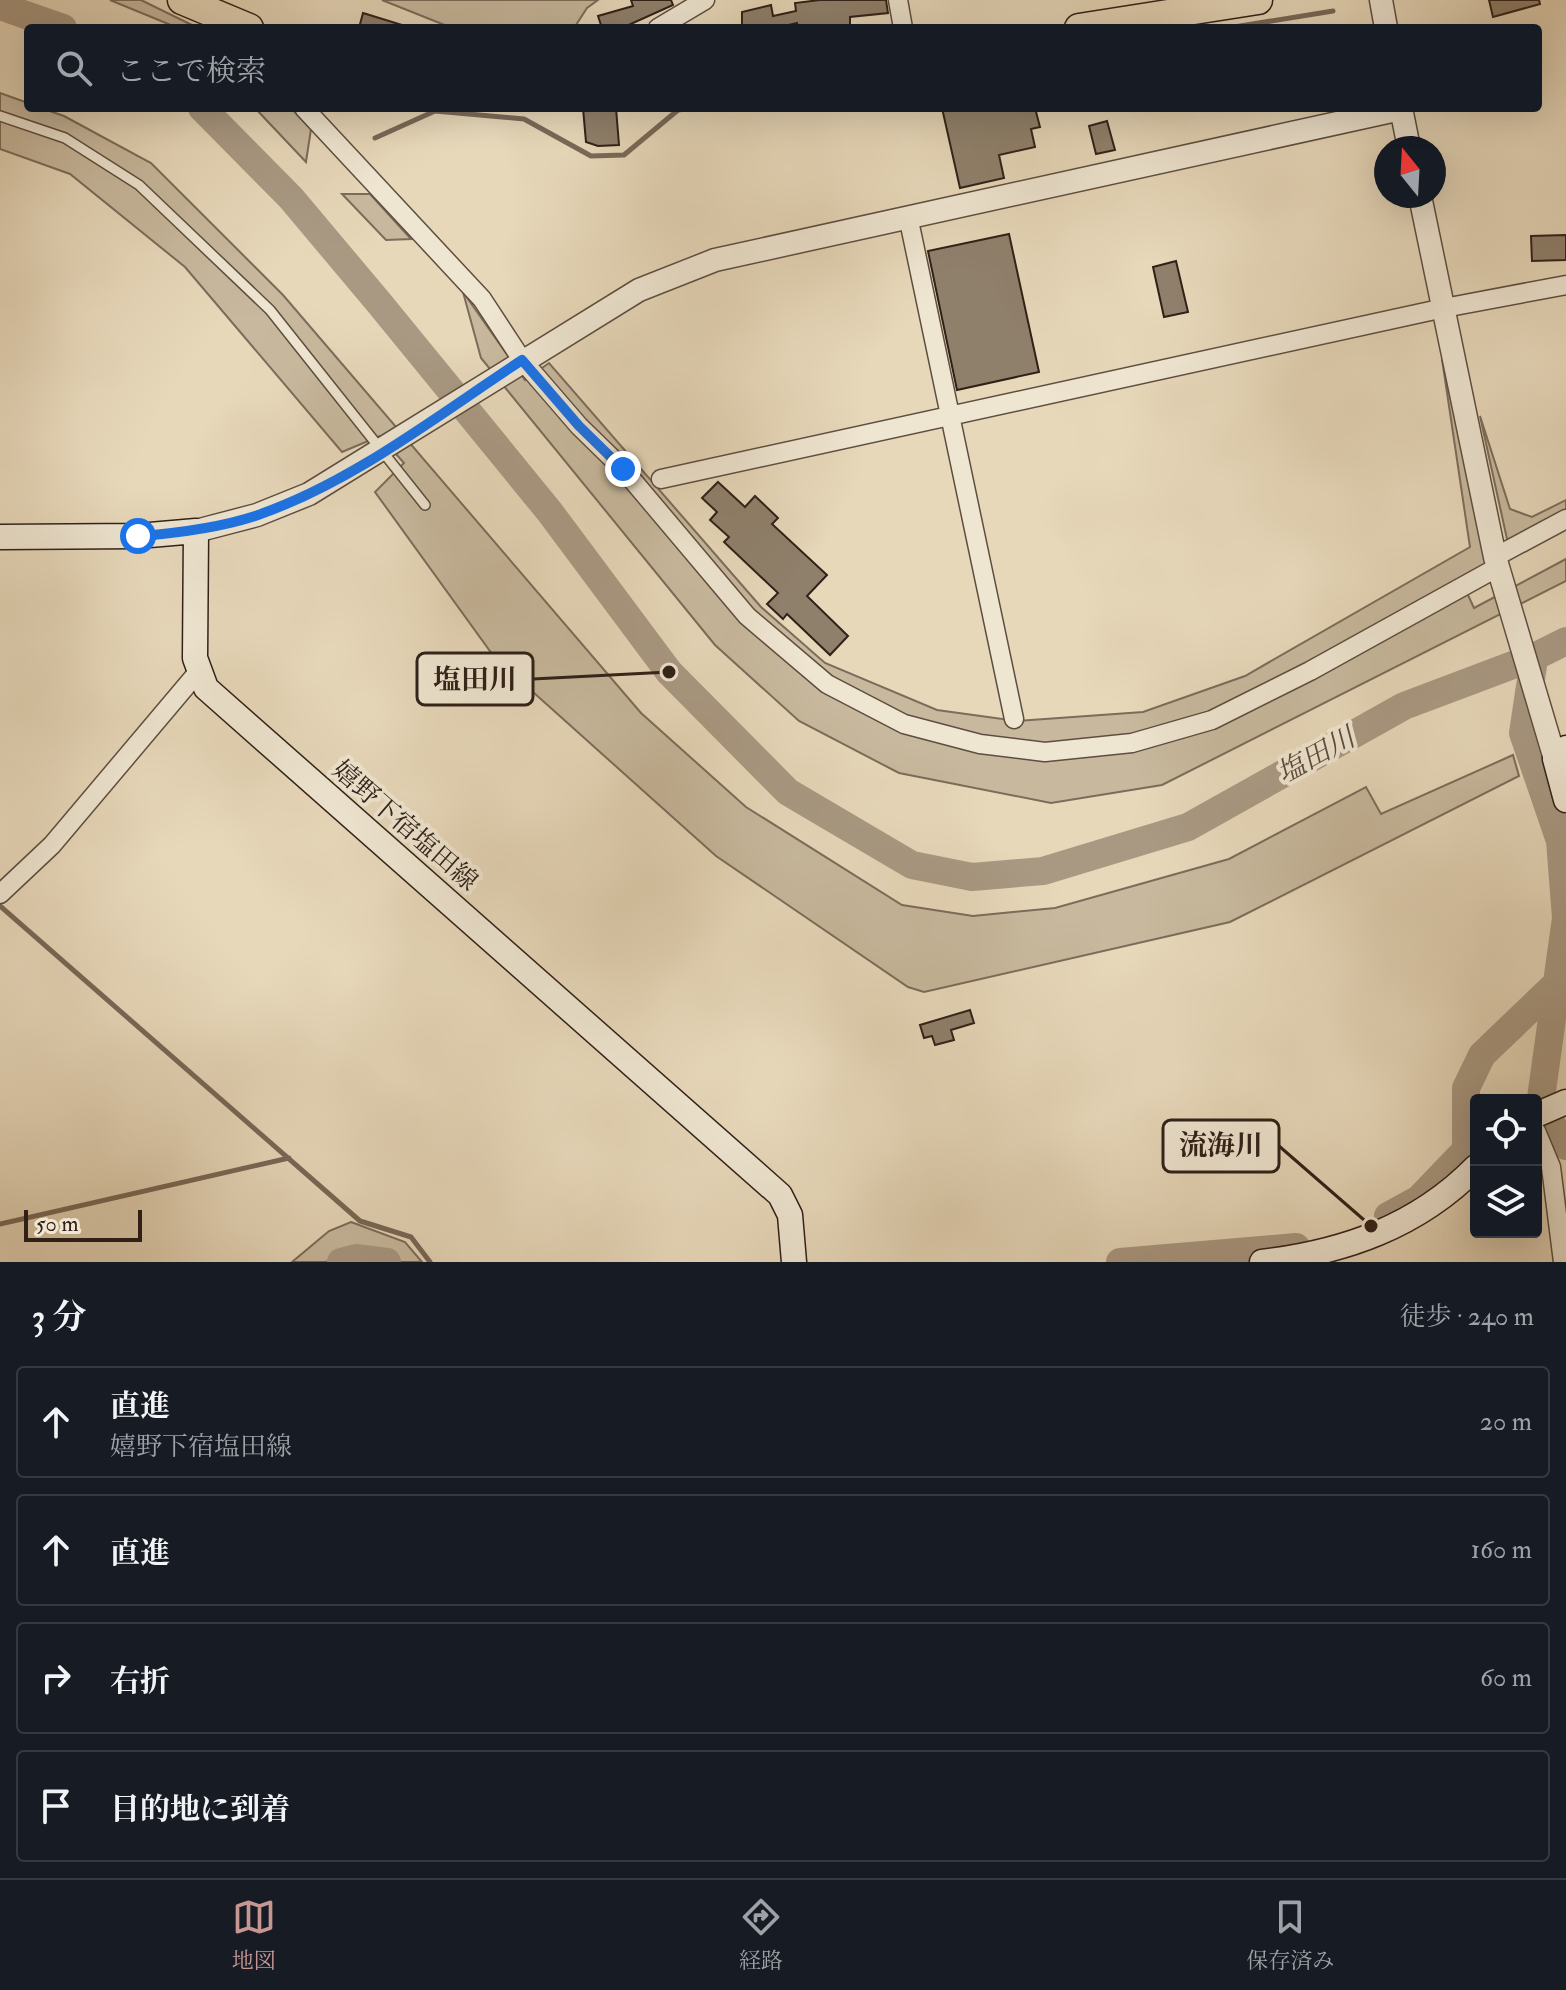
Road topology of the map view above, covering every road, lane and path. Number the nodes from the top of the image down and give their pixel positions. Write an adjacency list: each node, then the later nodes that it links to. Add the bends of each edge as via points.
1 (182, 0): 7 (main road)
2 (705, 0): 8 (street)
3 (898, 0): 9 (street)
4 (1258, 0): 6 (main road)
5 (1381, 0): 11 (street)
6 (1138, 10): 10 (main road)
7 (216, 20)
8 (665, 24)
9 (902, 24)
10 (1092, 24)
11 (1385, 24)
12 (308, 112): 21 (street, via 482,299)
13 (1383, 112): 18 (street)
14 (1402, 112): 16 (street)
15 (0, 116): 23 (lane, via 65,138 139,185 270,310)
16 (1407, 136)
17 (1423, 208): 20 (street)
18 (908, 216): 21 (street, via 715,260 639,290); 22 (street)
19 (1566, 285): 20 (street)
20 (1444, 308): 22 (street); 29 (street)
21 (522, 360): 23 (street); 29 (street, via 747,616 827,684 904,724 980,744 1045,752 1132,743 1212,720)
22 (950, 416): 24 (street); 31 (street)
23 (383, 451): 25 (lane); 27 (street, via 309,494)
24 (661, 479)
25 (425, 505)
26 (1566, 519): 29 (street)
27 (196, 531): 28 (main road); 30 (main road)
28 (0, 537)
29 (1498, 567): 32 (street)
30 (198, 672): 34 (street, via 52,845); 39 (main road, 嬉野下宿塩田線, via 206,688 780,1195 790,1215)
31 (1014, 719)
32 (1556, 748): 33 (main road)
33 (1566, 800)
34 (0, 894)
35 (1566, 1102): 36 (main road)
36 (1542, 1112)
37 (1542, 1145): 41 (street, via 1551,1167)
38 (1470, 1172): 40 (main road, via 1410,1220 1368,1239 1337,1250)
39 (794, 1262)
40 (1262, 1262)
41 (1563, 1262)

